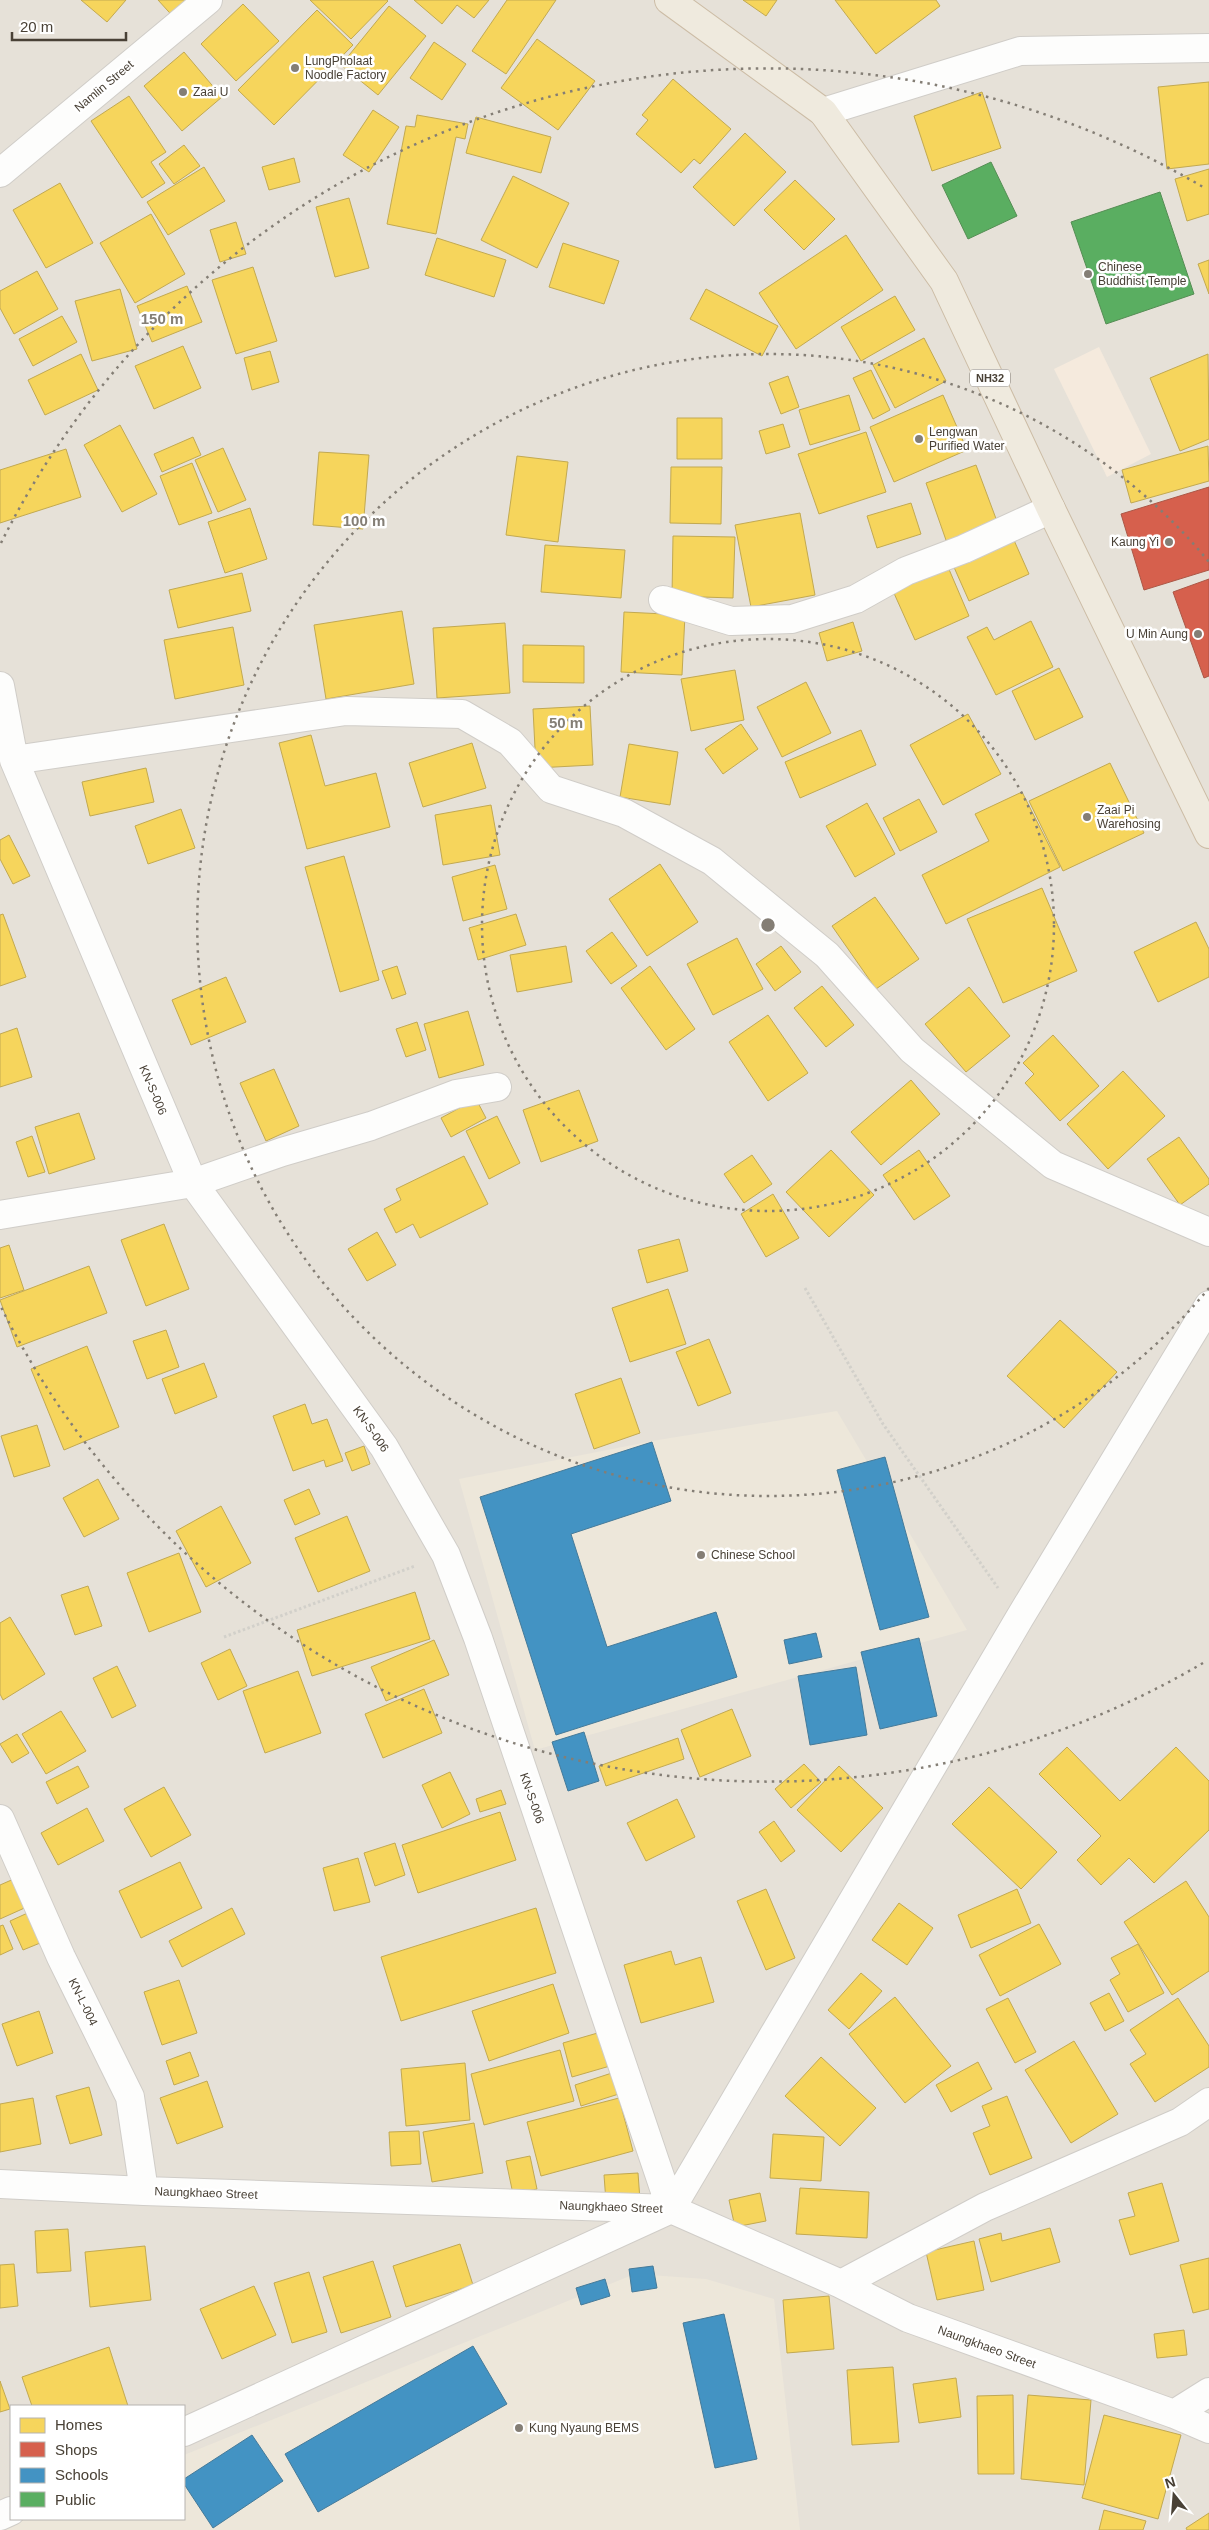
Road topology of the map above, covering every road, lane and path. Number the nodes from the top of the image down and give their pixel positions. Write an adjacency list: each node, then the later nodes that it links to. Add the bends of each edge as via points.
1 (208, 0): 5 (street, Namlin Street)
2 (682, 4): 4 (highway, NH32)
3 (1209, 48): 4 (street, via 1020,51)
4 (823, 112): 6 (highway, NH32, via 944,281)
5 (0, 173)
6 (1051, 509): 7 (street, via 964,549 906,571 856,599 792,619 731,621); 10 (highway, NH32)
7 (663, 600)
8 (0, 686): 9 (street, KN-S-006)
9 (14, 760): 12 (street, KN-S-006); 14 (street, via 346,711 462,714 510,742 551,789 624,813 712,861 827,954 912,1050 1053,1164)
10 (1209, 834)
11 (497, 1087): 12 (street, via 456,1094 371,1126)
12 (192, 1183): 13 (street); 17 (street, KN-S-006, via 384,1447)
13 (0, 1215)
14 (1209, 1232)
15 (805, 1288): 18 (path, via 883,1424)
16 (1209, 1305): 18 (street)
17 (446, 1555): 19 (path); 24 (street, KN-S-006, via 478,1638)
18 (1019, 1619): 24 (street)
19 (224, 1637)
20 (0, 1819): 23 (street, KN-L-004, via 61,1957 130,2097)
21 (1209, 2102): 25 (street, via 1180,2122 985,2207)
22 (0, 2184): 23 (street, Naungkhaeo Street)
23 (144, 2191): 24 (street, Naungkhaeo Street)
24 (671, 2209): 25 (street, Naungkhaeo Street); 29 (street)
25 (841, 2284): 27 (street, Naungkhaeo Street, via 908,2318)
26 (1209, 2392): 27 (street)
27 (1174, 2414): 28 (street, Naungkhaeo Street)
28 (1209, 2429)
29 (185, 2432)

